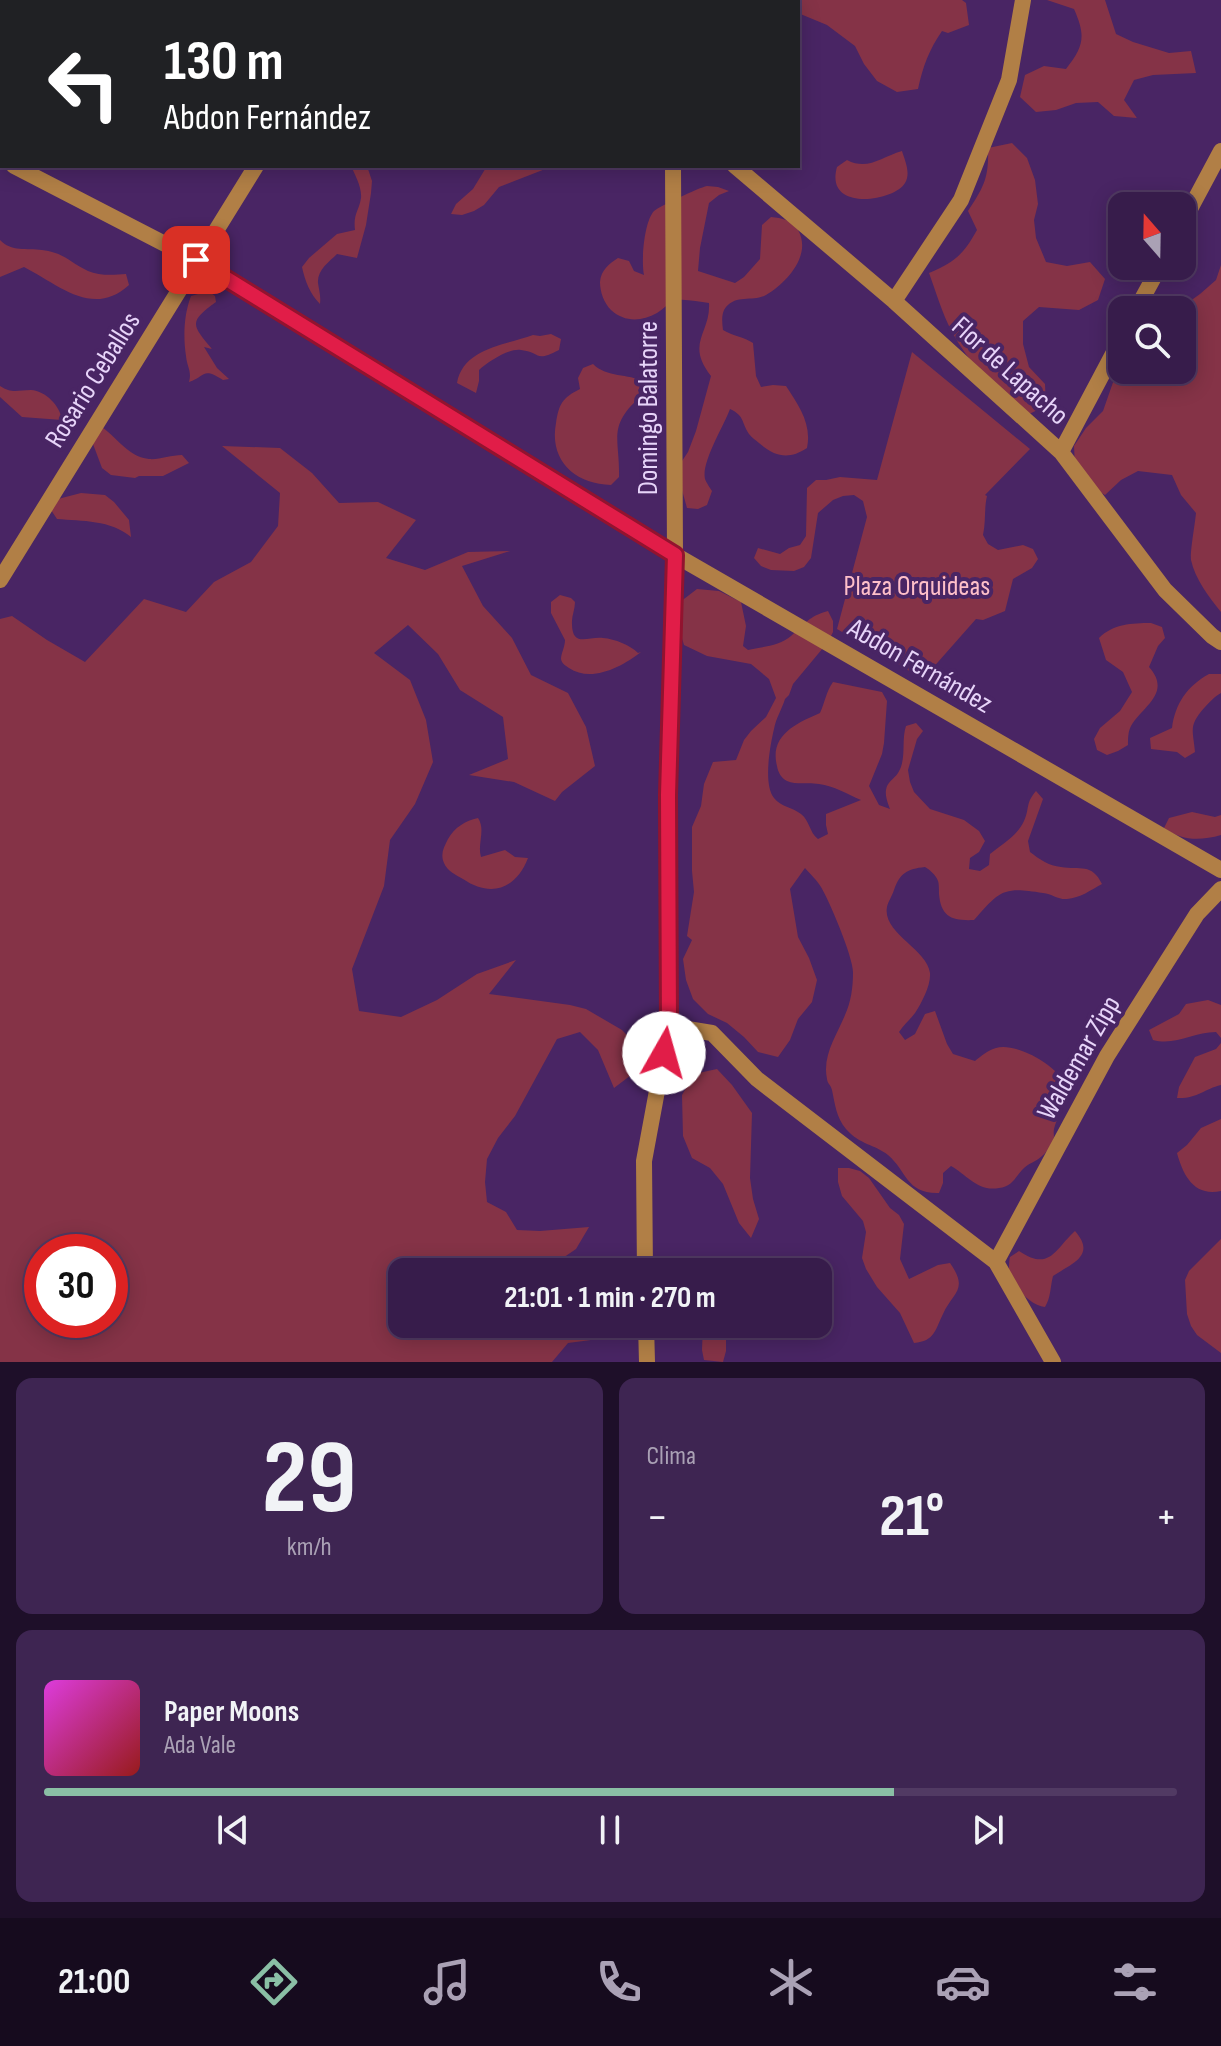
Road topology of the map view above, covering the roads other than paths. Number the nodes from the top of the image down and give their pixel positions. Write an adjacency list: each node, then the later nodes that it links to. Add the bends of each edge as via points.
1 (1023, 0): 9 (street, via 1009,80 961,200)
2 (1221, 151): 7 (street)
3 (18, 168): 8 (street, Abdon Fernández)
4 (255, 168): 8 (street, Rosario Ceballos)
5 (673, 168): 12 (street, Domingo Balatorre)
6 (737, 168): 9 (street, Flor de Lapacho)
7 (1196, 198)
8 (196, 260): 12 (street, Abdon Fernández); 13 (street, Rosario Ceballos)
9 (894, 301): 11 (street, Flor de Lapacho)
10 (1108, 363): 11 (street)
11 (1061, 452): 14 (street, Flor de Lapacho, via 1165,590)
12 (675, 555): 15 (street, Abdon Fernández); 17 (street, Domingo Balatorre)
13 (0, 580)
14 (1221, 642)
15 (1221, 870)
16 (1221, 889): 19 (street, Waldemar Zipp, via 1197,914 1107,1056)
17 (669, 1026): 18 (street, Domingo Balatorre, via 644,1161); 19 (street, via 712,1033 757,1079)
18 (645, 1258)
19 (996, 1262): 22 (street)
20 (646, 1338): 21 (street)
21 (647, 1362)
22 (1053, 1362)

